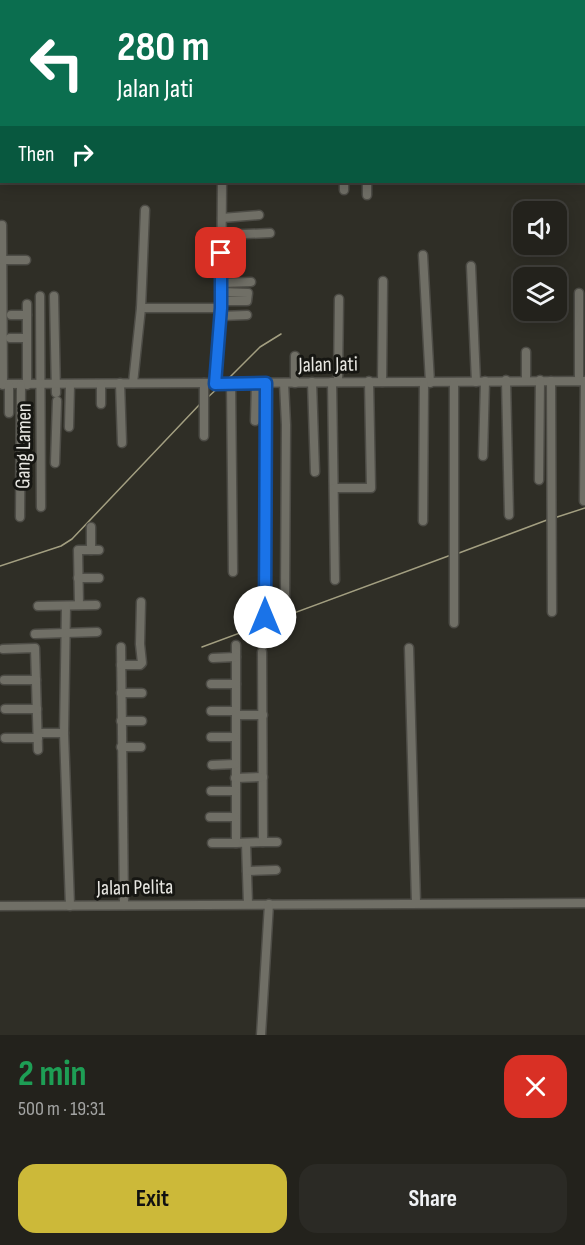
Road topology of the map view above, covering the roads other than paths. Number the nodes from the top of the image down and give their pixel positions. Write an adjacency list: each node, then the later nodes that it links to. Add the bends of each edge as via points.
1 (222, 183): 6 (street)
2 (367, 183): 3 (street)
3 (367, 195)
4 (145, 210): 22 (street)
5 (259, 215): 6 (street)
6 (222, 218): 9 (street)
7 (2, 225): 11 (street)
8 (270, 233): 9 (street)
9 (221, 235): 20 (street)
10 (423, 255): 47 (street)
11 (3, 260): 12 (street); 50 (street)
12 (26, 260)
13 (471, 266): 42 (street)
14 (382, 281): 40 (street)
15 (251, 282): 20 (street)
16 (579, 293): 35 (street)
17 (40, 296): 52 (street, Gang Lamen)
18 (54, 296): 55 (street)
19 (339, 299): 39 (street)
20 (221, 300): 22 (street); 25 (street); 49 (street)
21 (27, 304): 24 (street)
22 (141, 308): 44 (street)
23 (11, 315): 24 (street)
24 (27, 315): 27 (street)
25 (247, 315)
26 (10, 338): 27 (street)
27 (26, 338): 51 (street)
28 (526, 352): 31 (street)
29 (295, 356): 37 (street)
30 (506, 380): 31 (street, Jalan Jati); 42 (street, Jalan Jati); 69 (street)
31 (526, 380): 32 (street, Jalan Jati)
32 (540, 380): 34 (street, Jalan Jati); 65 (street)
33 (369, 381): 39 (street, Jalan Jati); 40 (street, Jalan Jati); 66 (street, via 371,488)
34 (551, 381): 35 (street, Jalan Jati); 83 (street)
35 (582, 381): 67 (street)
36 (284, 382): 37 (street, Jalan Jati); 46 (street, Jalan Jati); 77 (street)
37 (295, 382): 38 (street, Jalan Jati)
38 (312, 382): 39 (street, Jalan Jati); 64 (street)
39 (335, 382): 66 (street)
40 (382, 382): 47 (street, Jalan Jati)
41 (454, 382): 42 (street, Jalan Jati); 47 (street, Jalan Jati); 85 (street)
42 (480, 382): 62 (street)
43 (120, 383): 44 (street, Jalan Jati); 48 (street, Jalan Jati); 61 (street)
44 (133, 383): 54 (street, Jalan Jati)
45 (256, 383): 46 (street, Jalan Jati); 49 (street, Jalan Jati); 58 (street)
46 (266, 383): 84 (street)
47 (427, 383): 71 (street)
48 (101, 384): 53 (street, Jalan Jati); 56 (street)
49 (223, 384): 54 (street, Jalan Jati); 73 (street)
50 (4, 385): 51 (street, Jalan Jati); 57 (street)
51 (24, 385): 52 (street, Jalan Jati); 70 (street)
52 (42, 385): 55 (street, Jalan Jati); 68 (street, Gang Lamen)
53 (70, 385): 55 (street, Jalan Jati); 59 (street)
54 (205, 387): 60 (street)
55 (56, 393): 63 (street)
56 (101, 404)
57 (9, 413)
58 (255, 422)
59 (69, 427)
60 (204, 436)
61 (122, 443)
62 (483, 456)
63 (55, 463)
64 (315, 472)
65 (539, 480)
66 (334, 488): 76 (street)
67 (584, 501)
68 (40, 507)
69 (509, 515)
70 (20, 517)
71 (423, 521)
72 (91, 527): 74 (street, via 95,550 78,550)
73 (233, 572)
74 (78, 578): 75 (street); 79 (street)
75 (99, 578)
76 (335, 580)
77 (285, 597)
78 (141, 602): 96 (street, via 142,663)
79 (79, 605): 80 (street); 82 (street)
80 (96, 605)
81 (38, 606): 82 (street)
82 (66, 606): 87 (street)
83 (552, 612)
84 (265, 617)
85 (454, 623)
86 (97, 632): 87 (street)
87 (65, 633): 88 (street); 110 (street)
88 (35, 634)
89 (236, 645): 94 (street)
90 (120, 647): 96 (street)
91 (409, 648): 133 (street)
92 (3, 649): 98 (street, via 35,648)
93 (262, 652): 107 (street)
94 (236, 657): 95 (street); 100 (street)
95 (213, 658)
96 (121, 665): 101 (street)
97 (4, 680): 98 (street)
98 (36, 680): 104 (street)
99 (211, 684): 100 (street)
100 (236, 684): 106 (street)
101 (121, 693): 102 (street); 108 (street)
102 (142, 693)
103 (5, 709): 104 (street)
104 (37, 709): 111 (street)
105 (212, 711): 106 (street)
106 (236, 713): 107 (street); 113 (street)
107 (263, 715): 120 (street)
108 (121, 721): 109 (street); 115 (street)
109 (142, 721)
110 (64, 733): 111 (street); 139 (street)
111 (38, 736): 114 (street); 117 (street)
112 (211, 737): 113 (street)
113 (236, 737): 118 (street)
114 (5, 738)
115 (121, 747): 116 (street); 137 (street)
116 (141, 747)
117 (38, 750)
118 (235, 764): 119 (street); 121 (street)
119 (212, 765)
120 (263, 777): 121 (street); 126 (street)
121 (235, 778): 123 (street)
122 (211, 791): 123 (street)
123 (235, 791): 125 (street)
124 (210, 817): 125 (street)
125 (235, 817): 129 (street)
126 (263, 842): 127 (street); 130 (street)
127 (277, 842)
128 (212, 843): 129 (street)
129 (236, 843): 130 (street)
130 (246, 843): 132 (street)
131 (276, 870): 132 (street)
132 (247, 871): 135 (street)
133 (416, 903): 134 (street, Jalan Pelita); 136 (street, Jalan Pelita)
134 (585, 903)
135 (248, 904): 136 (street, Jalan Pelita); 137 (street, Jalan Pelita)
136 (269, 904): 140 (street)
137 (124, 905): 139 (street, Jalan Pelita)
138 (0, 906): 139 (street, Jalan Pelita)
139 (70, 906)
140 (261, 1035)

